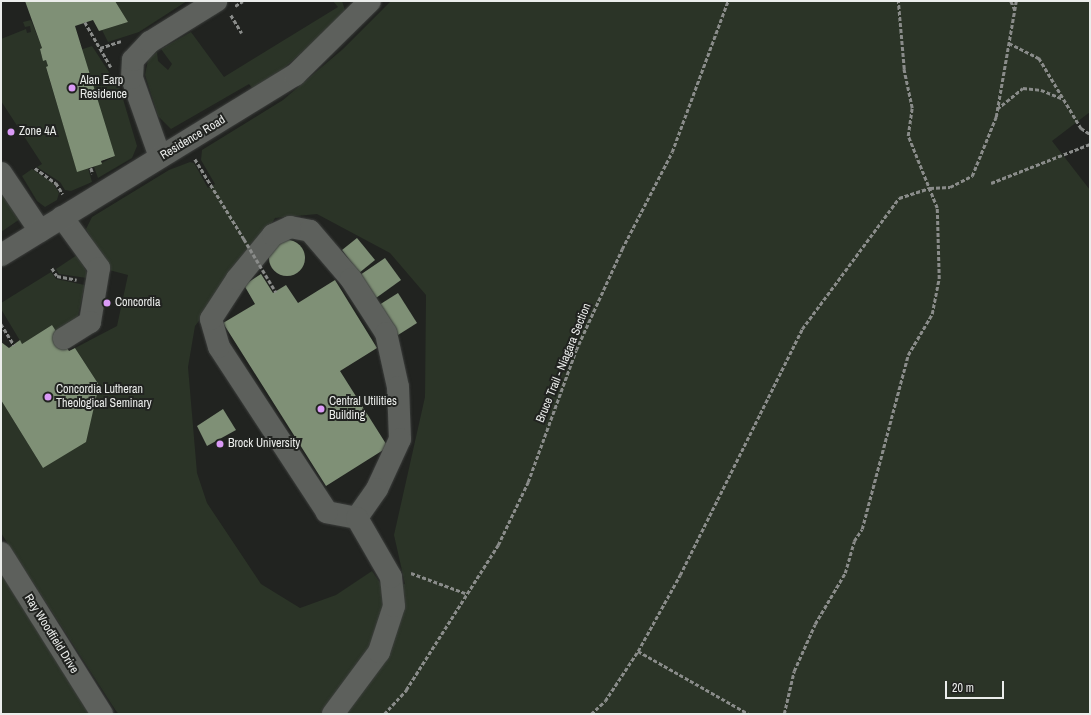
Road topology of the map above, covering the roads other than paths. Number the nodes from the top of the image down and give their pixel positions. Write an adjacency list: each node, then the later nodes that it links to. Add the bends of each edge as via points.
1 (364, 3): 3 (street, Residence Road, via 295,75)
2 (222, 7): 3 (street, via 150,42 133,60 132,78)
3 (160, 158): 5 (street, Residence Road)
4 (1, 173): 6 (street)
5 (65, 209): 6 (street, Residence Road); 8 (street, via 99,268 90,322)
6 (40, 231): 7 (street, Residence Road)
7 (1, 255)
8 (64, 338)
9 (357, 518): 9 (street, via 327,512 219,347 211,319 237,279 273,235 290,227 310,231 351,279 386,333 398,387 400,439 377,490); 12 (street, via 391,577 394,606 381,645 357,684)
10 (1, 553): 11 (street, Ray Woodfield Drive)
11 (102, 714)
12 (333, 714)

